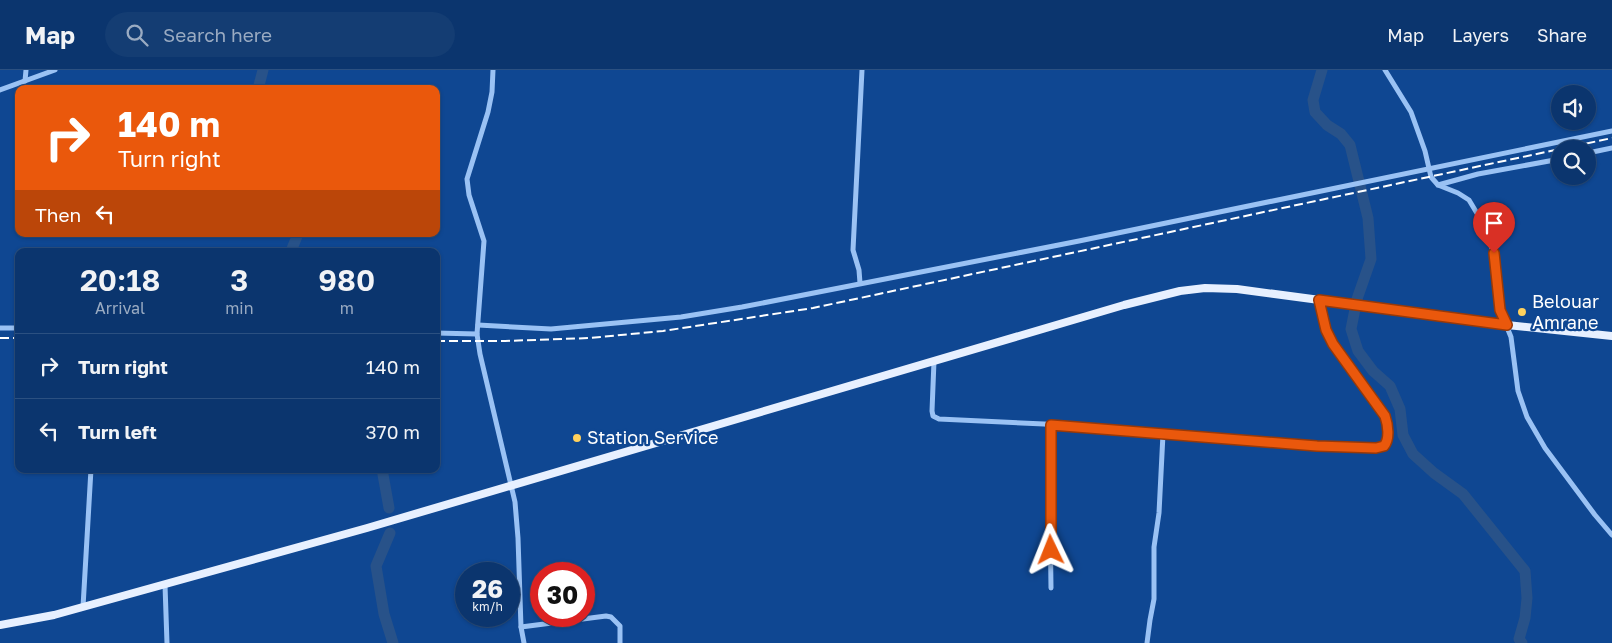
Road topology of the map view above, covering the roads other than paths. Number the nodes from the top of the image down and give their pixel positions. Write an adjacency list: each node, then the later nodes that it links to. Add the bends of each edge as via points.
1 (26, 70): 6 (street)
2 (55, 70): 6 (street)
3 (492, 70): 16 (street, via 490,106 467,179 484,241)
4 (862, 70): 14 (street, via 853,250)
5 (1385, 70): 12 (street, via 1411,112)
6 (24, 81): 7 (street)
7 (0, 90)
8 (1612, 132): 12 (street)
9 (1612, 148): 10 (street)
10 (1596, 151)
11 (1551, 161): 13 (street)
12 (1430, 169): 13 (street, via 1431,177); 14 (street)
13 (1438, 185): 17 (street, via 1468,200 1478,215 1494,253 1500,310)
14 (860, 283): 16 (street, via 680,317 551,330)
15 (1319, 300): 17 (main road); 23 (main road, via 1237,289 1180,291); 25 (street, via 1333,344 1385,416 1387,443 1384,446 1317,446)
16 (478, 324): 21 (street)
17 (1507, 325): 22 (main road); 28 (street, via 1518,391 1527,417 1545,448)
18 (0, 328): 19 (street)
19 (15, 328)
20 (440, 333): 21 (street)
21 (477, 334): 27 (street)
22 (1612, 336)
23 (934, 361): 24 (street, via 933,416 939,419); 27 (main road)
24 (1051, 425): 25 (street); 30 (street)
25 (1163, 434): 37 (street, via 1154,547 1154,599)
26 (91, 473): 31 (street)
27 (510, 486): 29 (main road); 33 (street, via 515,502 518,538)
28 (1612, 535)
29 (165, 585): 31 (main road); 34 (street)
30 (1052, 588)
31 (83, 607): 32 (main road)
32 (0, 626)
33 (521, 628): 35 (street); 36 (street, via 606,616 620,626)
34 (167, 643)
35 (524, 643)
36 (620, 643)
37 (1147, 643)

